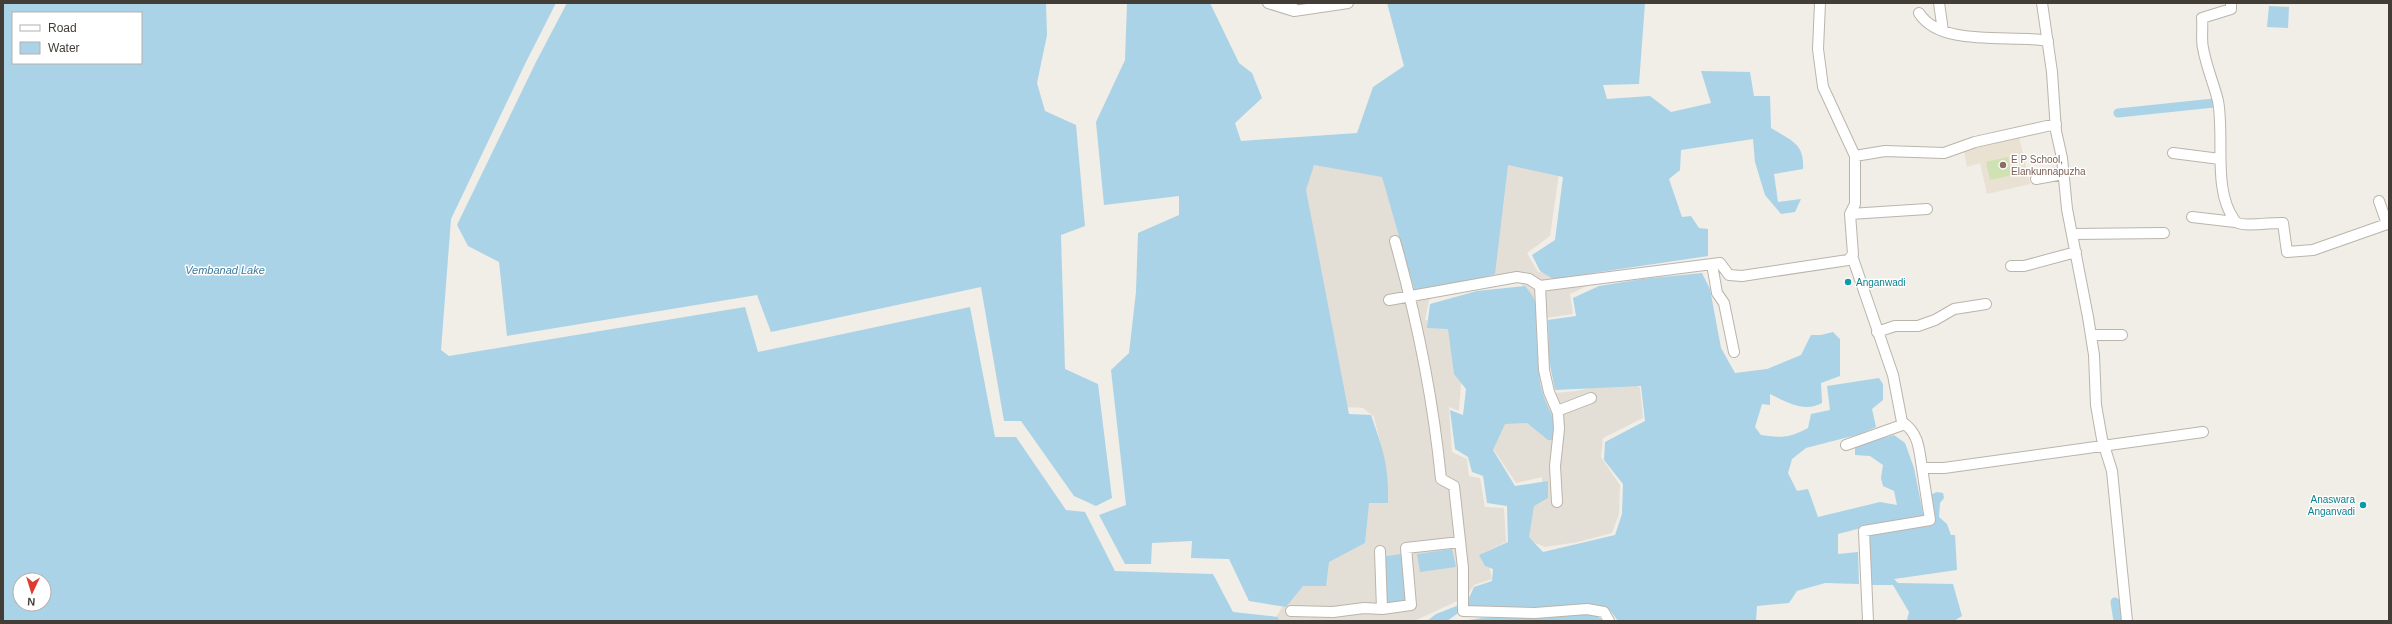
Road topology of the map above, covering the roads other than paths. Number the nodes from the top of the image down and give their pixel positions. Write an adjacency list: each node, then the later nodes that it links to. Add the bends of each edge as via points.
1 (1268, 3): 7 (street)
2 (1348, 3): 7 (street)
3 (1820, 3): 13 (street, via 1818,49 1823,87)
4 (1939, 3): 9 (street)
5 (2042, 3): 10 (street)
6 (2231, 3): 14 (street, via 2231,9 2202,18 2203,48 2218,102)
7 (1292, 7)
8 (1919, 13): 9 (street, via 1924,20)
9 (1943, 31): 10 (street, via 1950,35)
10 (2048, 41): 11 (street)
11 (2056, 124): 13 (street, via 1975,142 1944,154 1885,151); 15 (street)
12 (2173, 153): 14 (street)
13 (1855, 156): 19 (street, via 1855,204)
14 (2220, 159): 21 (street, via 2226,202)
15 (2063, 174): 16 (street); 24 (street)
16 (2036, 179)
17 (2379, 201): 22 (street)
18 (1927, 208): 19 (street)
19 (1850, 214): 27 (street)
20 (2192, 217): 21 (street)
21 (2235, 222): 22 (street, via 2242,225 2283,223 2287,252 2313,250)
22 (2388, 224)
23 (2164, 233): 24 (street)
24 (2073, 234): 26 (street)
25 (1396, 241): 31 (street)
26 (2076, 252): 29 (street, via 2031,264); 35 (street)
27 (1852, 256): 28 (street, via 1848,260 1742,276 1729,275 1720,263); 34 (street)
28 (1712, 264): 30 (street); 37 (street, via 1717,293 1724,303)
29 (2011, 266)
30 (1540, 286): 31 (street, via 1529,278 1517,277); 39 (street, via 1544,370)
31 (1411, 296): 32 (street); 46 (street, via 1434,415 1441,479 1454,486)
32 (1389, 300)
33 (1986, 304): 34 (street, via 1954,309 1918,326 1896,326)
34 (1877, 332): 40 (street, via 1893,375 1902,422)
35 (2091, 335): 36 (street); 43 (street, via 2096,406 2102,439)
36 (2122, 335)
37 (1734, 352)
38 (1591, 398): 39 (street)
39 (1557, 411): 45 (street, via 1559,429 1555,466)
40 (1905, 424): 42 (street); 44 (street, via 1918,439)
41 (2203, 432): 43 (street)
42 (1846, 444)
43 (2106, 446): 44 (street, via 1944,468); 52 (street, via 2112,471)
44 (1922, 468): 51 (street, via 1930,520 1864,531)
45 (1556, 502)
46 (1460, 542): 48 (street, via 1406,548 1411,605); 50 (street, via 1463,611 1587,610 1604,612)
47 (1380, 551): 48 (street)
48 (1382, 609): 49 (street)
49 (1291, 611)
50 (1609, 621)
51 (1868, 621)
52 (2127, 621)

